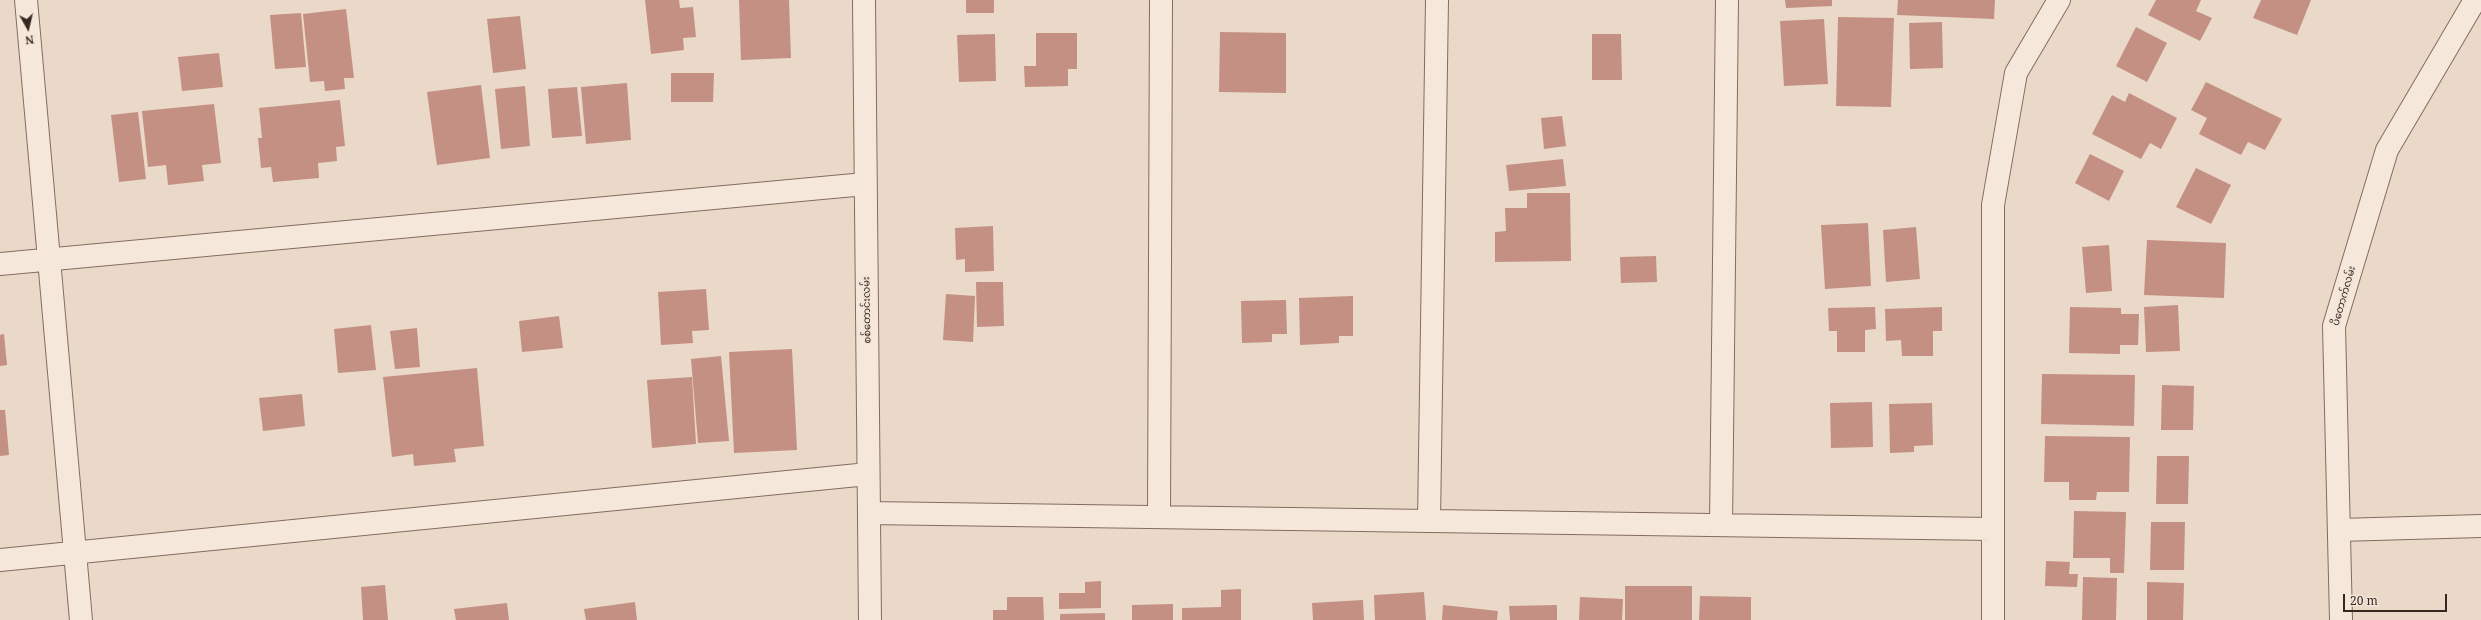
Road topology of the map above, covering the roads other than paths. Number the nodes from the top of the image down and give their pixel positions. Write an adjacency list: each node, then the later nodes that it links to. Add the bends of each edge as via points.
1 (26, 0): 9 (street)
2 (864, 0): 8 (street, စစ်တောင်းလမ်း)
3 (1161, 0): 13 (street)
4 (1437, 0): 14 (street)
5 (1727, 0): 15 (street)
6 (2059, 0): 17 (street, via 2016,73 1993,205)
7 (2475, 0): 18 (street, ပိတောက်လမ်း, via 2387,150 2334,326)
8 (866, 184): 9 (street); 11 (street, စစ်တောင်းလမ်း)
9 (49, 261): 10 (street); 19 (street)
10 (0, 264)
11 (868, 474): 12 (street, စစ်တောင်းလမ်း); 19 (street)
12 (869, 513): 13 (street); 22 (street, စစ်တောင်းလမ်း)
13 (1159, 517): 14 (street)
14 (1429, 521): 15 (street)
15 (1722, 525): 17 (street)
16 (2481, 526): 18 (street)
17 (1991, 530): 23 (street)
18 (2339, 530): 24 (street, ပိတောက်လမ်း)
19 (76, 554): 20 (street); 21 (street)
20 (0, 560)
21 (82, 620)
22 (870, 620)
23 (1993, 620)
24 (2340, 620)

